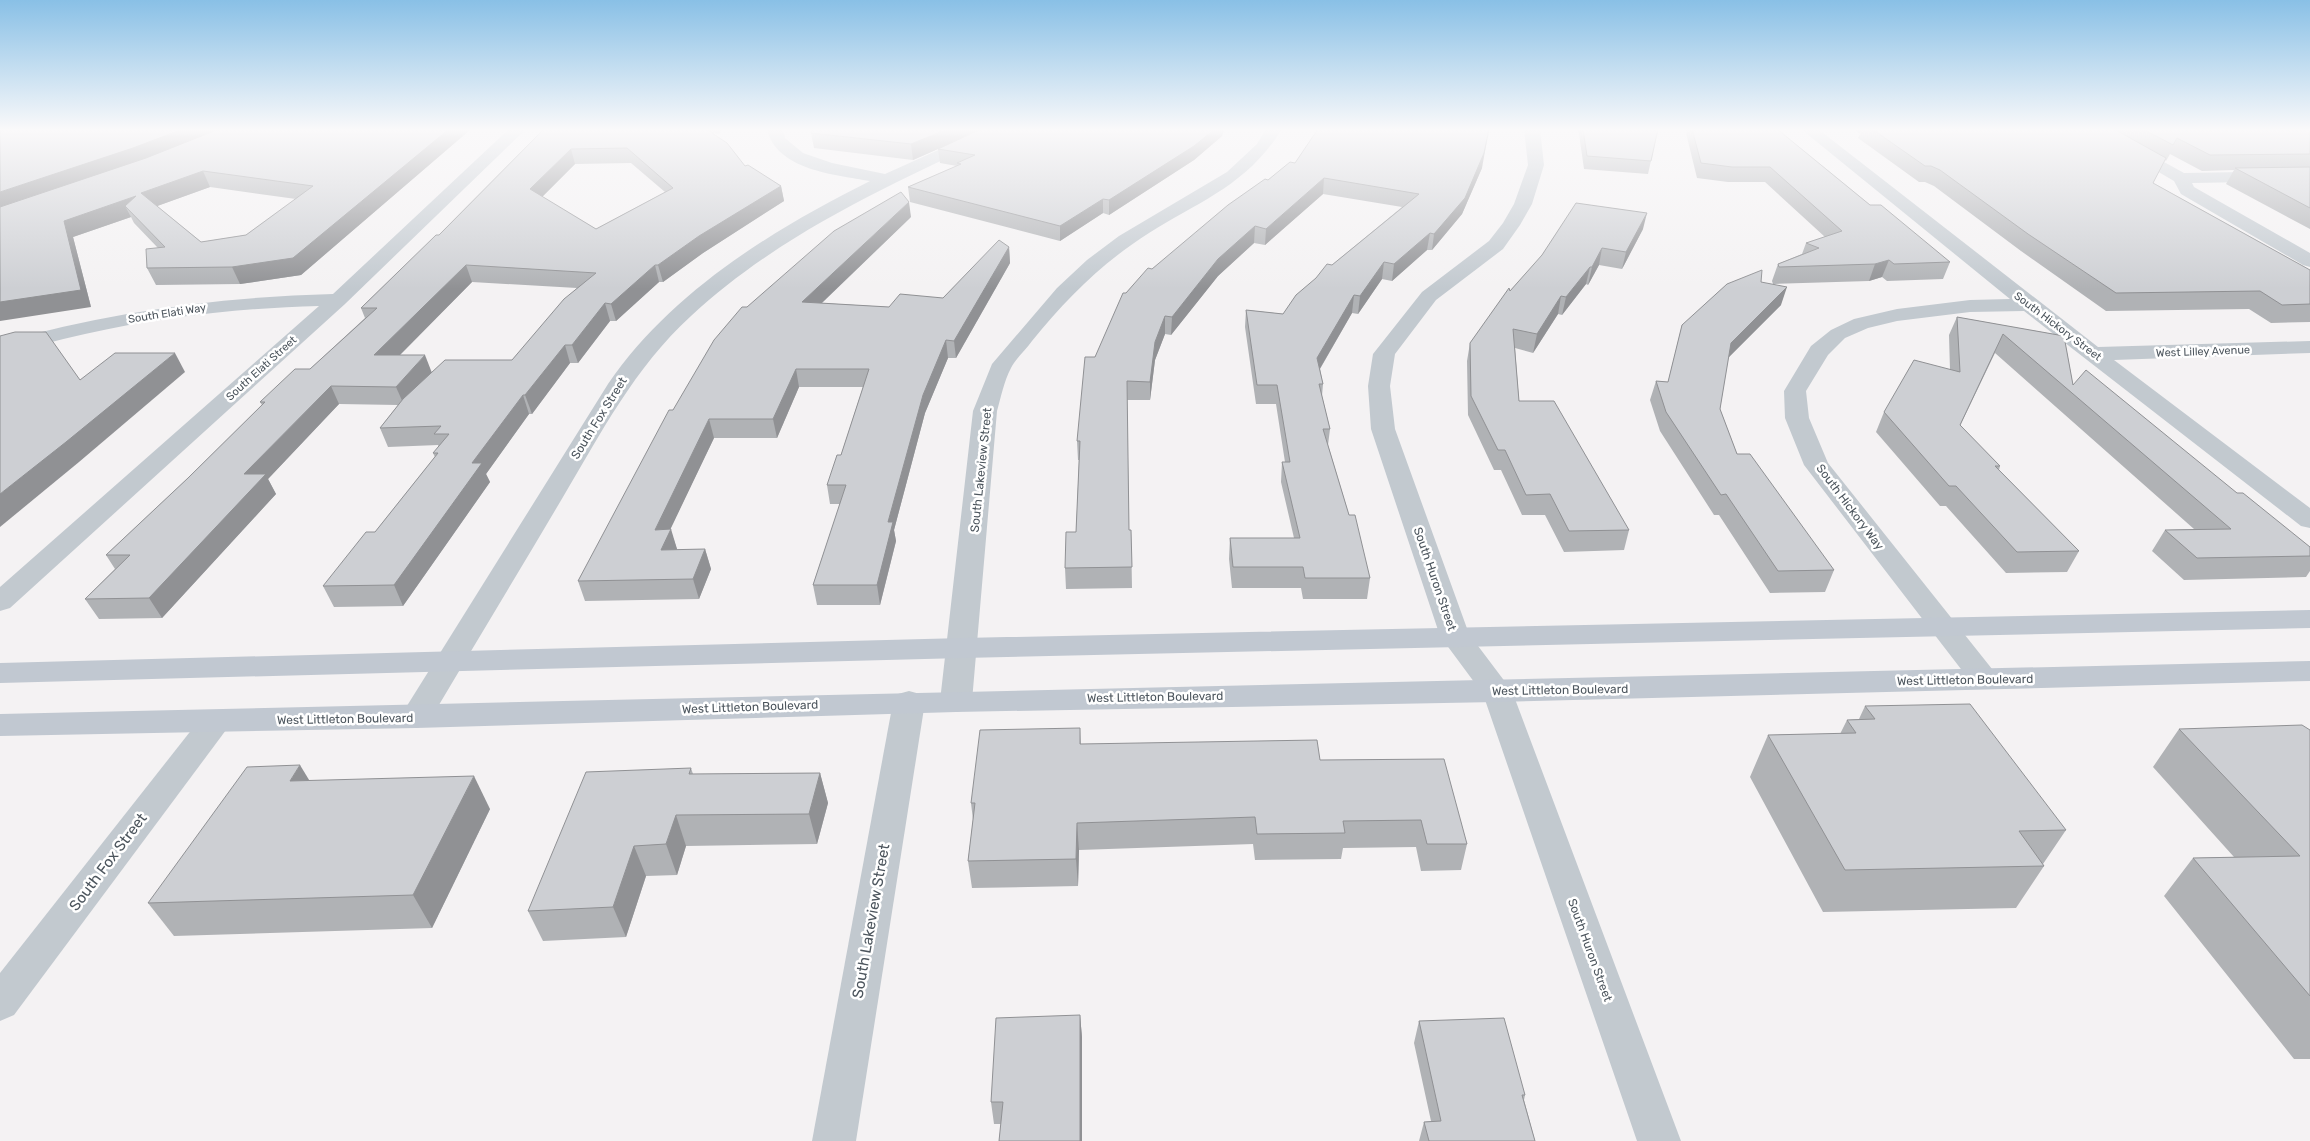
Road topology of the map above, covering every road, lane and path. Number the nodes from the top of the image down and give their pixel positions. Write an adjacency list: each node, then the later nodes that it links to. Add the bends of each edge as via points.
1 (462, 182): 8 (street, South Elati Street)
2 (883, 182): 19 (street, South Fox Street, via 770,246 682,313 649,346 619,384)
3 (1222, 182): 18 (street, South Lakeview Street, via 1142,229 1081,274 1050,304 1000,368 985,411)
4 (1531, 182): 17 (street, South Huron Street, via 1524,204 1496,245 1429,296 1384,354 1379,386 1384,429)
5 (1876, 182): 9 (street, South Hickory Street)
6 (2183, 182): 7 (street, via 2187,190)
7 (2310, 261)
8 (338, 300): 11 (street, South Elati Way, via 279,300 181,310 77,330); 14 (street, South Elati Street)
9 (2029, 305): 12 (street, South Hickory Street); 16 (street, South Hickory Way, via 1970,306 1861,323 1838,334 1819,351 1795,391 1797,418 1816,466)
10 (2310, 347): 12 (street, West Lilley Avenue)
11 (0, 350)
12 (2096, 354): 13 (street, South Hickory Street)
13 (2310, 520)
14 (0, 602)
15 (2310, 619): 16 (main road)
16 (1942, 625): 17 (main road); 22 (street, South Hickory Way)
17 (1455, 636): 18 (main road); 23 (street, South Huron Street)
18 (963, 648): 19 (main road); 24 (street, South Lakeview Street)
19 (449, 662): 21 (main road); 26 (street, South Fox Street)
20 (2310, 671): 22 (main road, West Littleton Boulevard)
21 (0, 673)
22 (1985, 679): 23 (main road, West Littleton Boulevard)
23 (1497, 691): 24 (main road, West Littleton Boulevard); 31 (street, South Huron Street)
24 (956, 701): 25 (main road, West Littleton Boulevard)
25 (908, 702): 26 (main road, West Littleton Boulevard); 30 (street, South Lakeview Street)
26 (416, 717): 27 (main road, West Littleton Boulevard)
27 (215, 722): 28 (main road, West Littleton Boulevard); 29 (street, South Fox Street)
28 (0, 725)
29 (0, 1003)
30 (834, 1141)
31 (1659, 1141)

